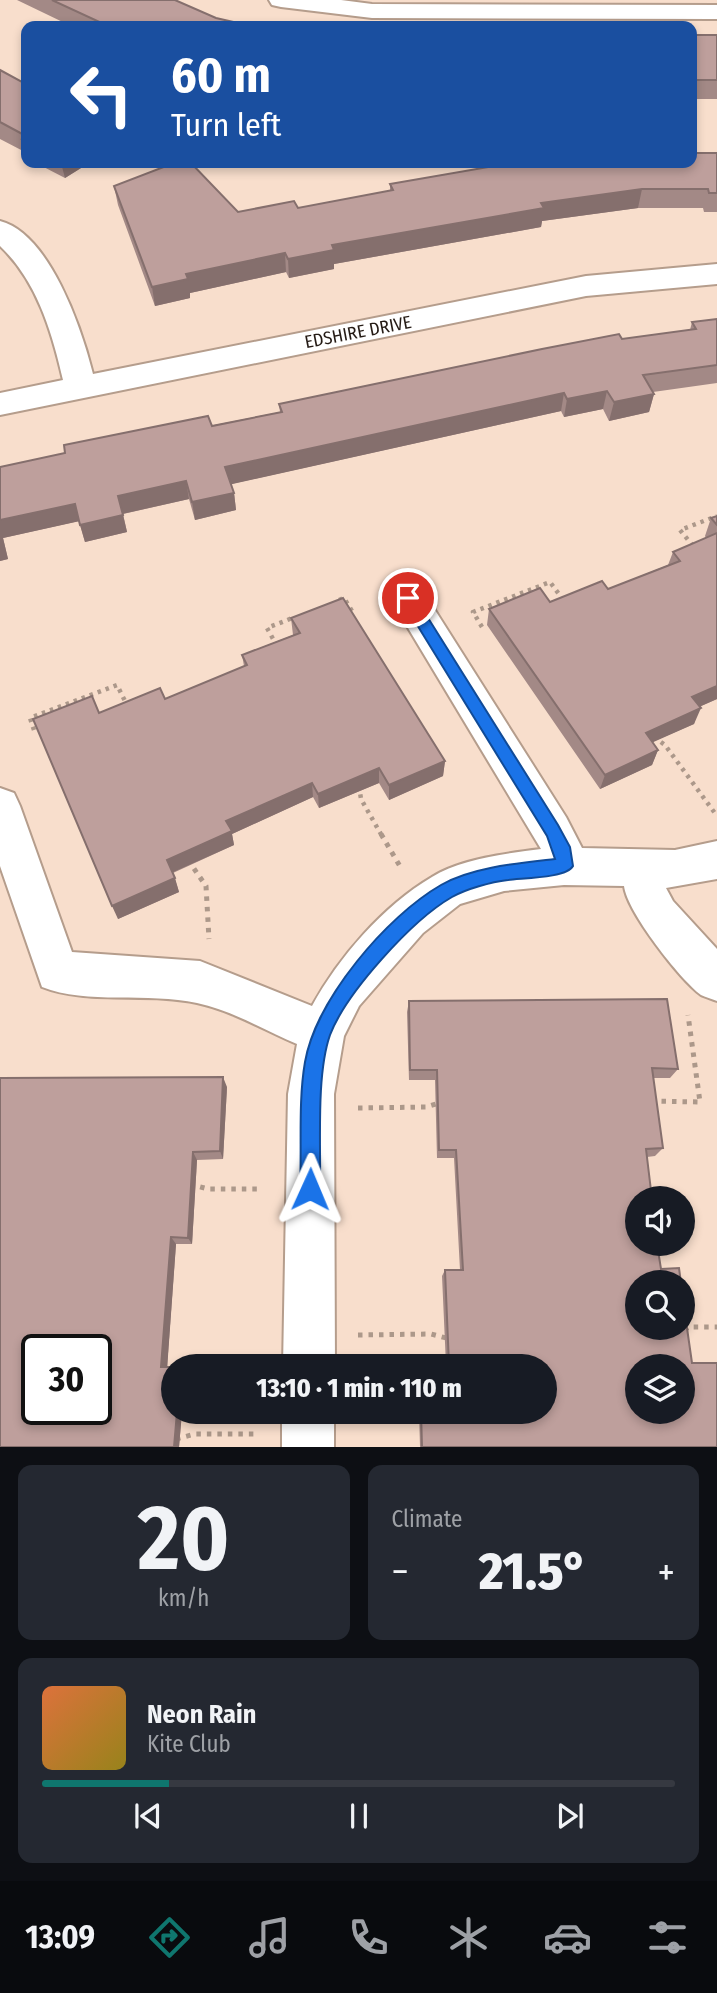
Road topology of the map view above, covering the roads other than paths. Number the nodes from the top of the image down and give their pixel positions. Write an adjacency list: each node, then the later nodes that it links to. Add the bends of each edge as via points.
1 (281, 0): 2 (street, via 372,11)
2 (717, 12)
3 (0, 230): 5 (street, via 50,289 70,339)
4 (717, 274): 5 (street, EDSHIRE DRIVE, via 586,286)
5 (81, 388): 6 (street, EDSHIRE DRIVE)
6 (0, 404)
7 (408, 598): 10 (street, via 552,830)
8 (0, 806): 13 (street, via 57,972 200,982)
9 (717, 860): 11 (street)
10 (564, 866): 11 (street); 13 (street, via 504,872 448,890 408,919 377,951 344,991)
11 (642, 870): 12 (street, via 646,896 658,915)
12 (717, 980)
13 (322, 1032): 14 (street, via 311,1094)
14 (309, 1354)
15 (298, 1424): 16 (street)
16 (284, 1440)

